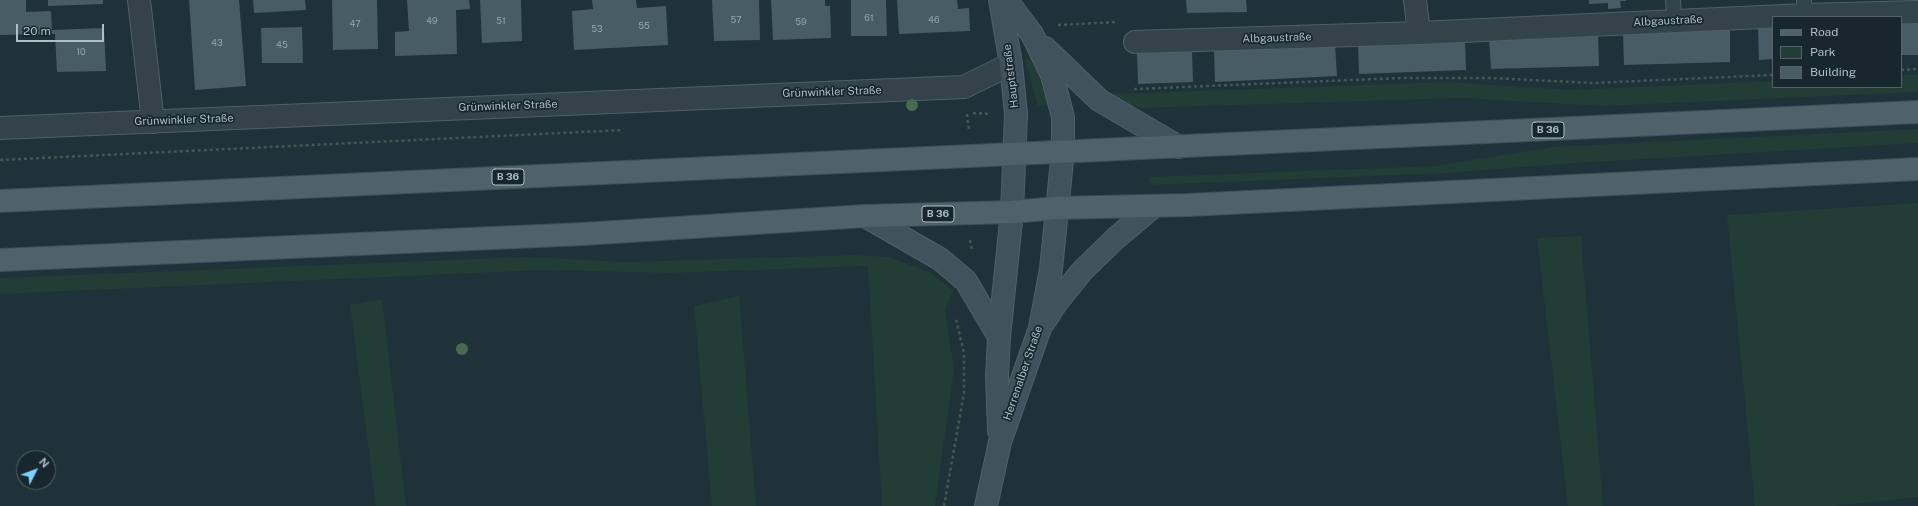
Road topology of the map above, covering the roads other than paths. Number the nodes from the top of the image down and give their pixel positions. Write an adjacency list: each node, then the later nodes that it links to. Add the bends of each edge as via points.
1 (139, 0): 13 (street)
2 (1000, 0): 11 (street, Hauptstraße)
3 (1006, 0): 9 (street)
4 (1415, 0): 8 (street)
5 (1805, 8): 6 (street, Albgaustraße); 7 (street, Albgaustraße)
6 (1674, 11): 8 (street, Albgaustraße)
7 (1918, 12)
8 (1419, 33): 10 (street, Albgaustraße)
9 (1032, 34): 15 (street, via 1099,100); 16 (street, via 1052,75 1063,117)
10 (1136, 42)
11 (1011, 64): 13 (street, Grünwinkler Straße, via 964,87); 17 (street, Hauptstraße, via 1016,114)
12 (1918, 112): 15 (main road, B 36)
13 (153, 122): 14 (street, Grünwinkler Straße)
14 (0, 128)
15 (1179, 147): 16 (main road, B 36)
16 (1063, 151): 17 (main road, B 36); 21 (street, Herrenalber Straße)
17 (1015, 153): 19 (main road, B 36); 22 (street, Hauptstraße)
18 (1918, 169): 20 (main road, B 36)
19 (0, 201)
20 (1154, 206): 21 (main road, B 36); 25 (street, via 1083,270)
21 (1057, 208): 22 (main road, B 36); 25 (street, Herrenalber Straße, via 1051,269)
22 (1012, 212): 23 (main road, B 36); 26 (street, Herrenalber Straße)
23 (865, 216): 24 (main road, B 36, via 583,234); 26 (street, via 940,259 966,281)
24 (0, 260)
25 (1040, 328): 27 (street, Herrenalber Straße)
26 (999, 336): 27 (street, Herrenalber Straße, via 997,377)
27 (1000, 442): 28 (street, Herrenalber Straße)
28 (986, 506)

